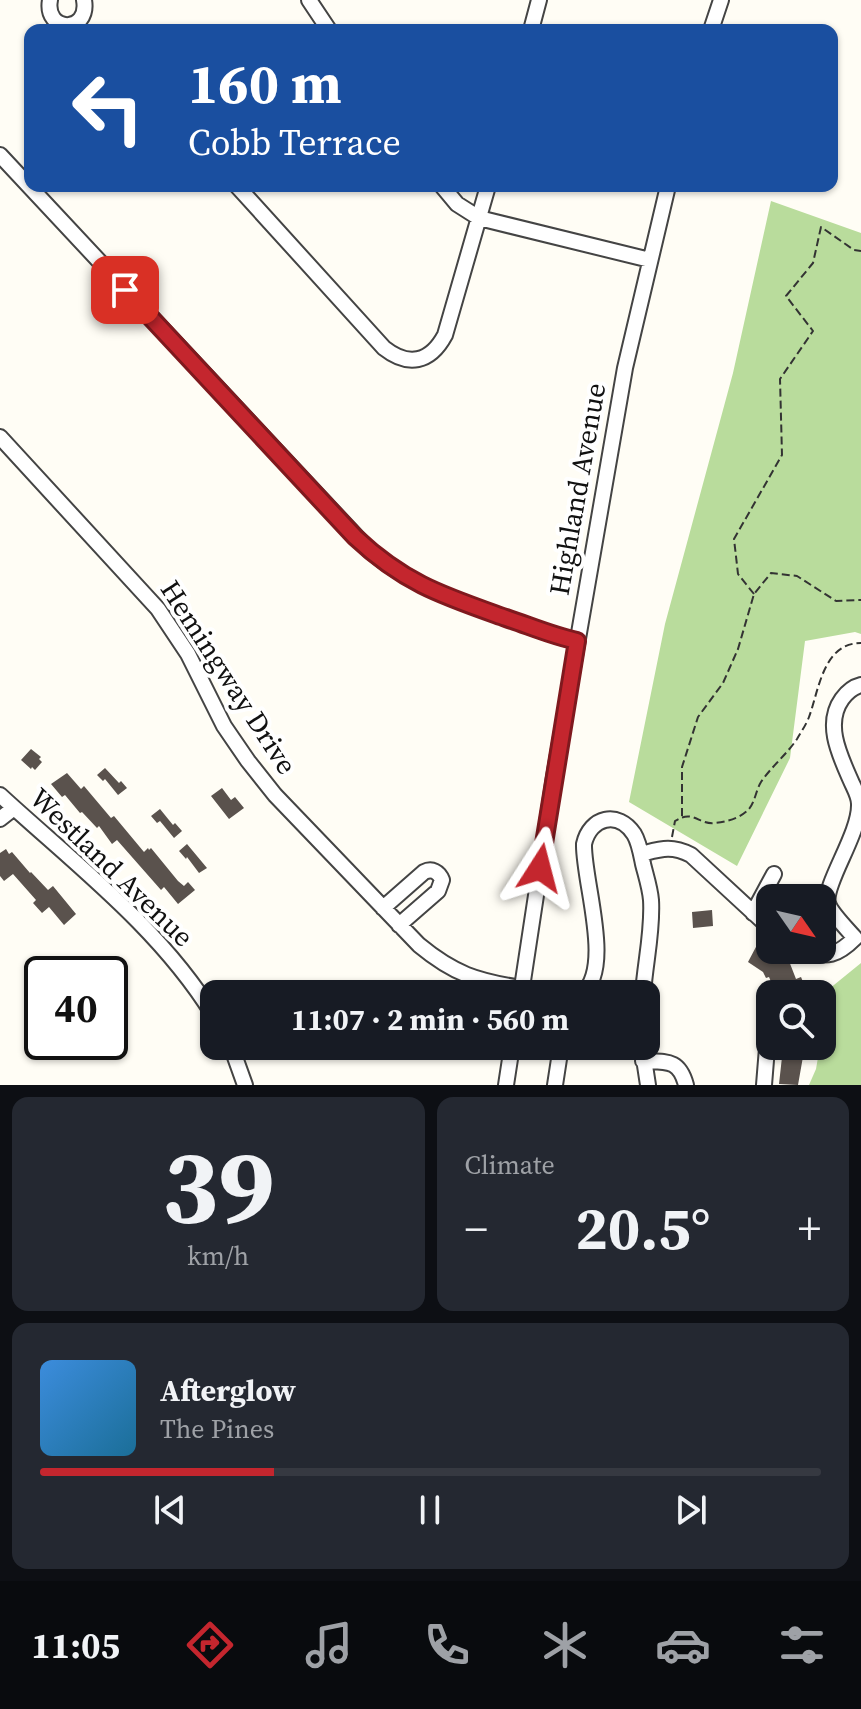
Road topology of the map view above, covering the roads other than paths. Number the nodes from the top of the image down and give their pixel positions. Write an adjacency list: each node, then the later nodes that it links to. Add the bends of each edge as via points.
1 (50, 0): 6 (street, via 49,12)
2 (84, 0): 7 (street)
3 (309, 0): 8 (street)
4 (539, 0): 9 (street)
5 (721, 0): 10 (street)
6 (64, 24)
7 (84, 24)
8 (325, 24)
9 (533, 24)
10 (713, 24)
11 (0, 155): 12 (street)
12 (24, 181)
13 (35, 192): 21 (street, via 369,550 439,594)
14 (242, 192): 18 (street, via 384,348 405,360 426,357 442,341)
15 (447, 192): 18 (street)
16 (486, 192): 18 (street)
17 (667, 192): 19 (street, Highland Avenue)
18 (479, 218): 19 (street)
19 (650, 260): 21 (street, Highland Avenue, via 625,368)
20 (0, 437): 29 (street, Hemingway Drive, via 158,609 248,761)
21 (577, 641): 36 (street, Highland Avenue)
22 (861, 685): 28 (street, via 836,707 833,726 860,800 852,839)
23 (0, 795): 24 (street, Westland Avenue)
24 (14, 808): 25 (street); 39 (street, Westland Avenue, via 141,925)
25 (0, 819)
26 (641, 854): 30 (street, via 670,847 691,855); 37 (street, via 623,823 599,821 587,833 584,850 597,947); 38 (street, via 651,902)
27 (774, 874): 30 (street)
28 (832, 884)
29 (383, 908): 33 (street, Hemingway Drive); 33 (street, via 424,872 438,873 438,891)
30 (753, 913): 31 (street)
31 (756, 916)
32 (836, 916): 34 (street, via 855,938)
33 (399, 925): 35 (street, Hemingway Drive, via 427,952)
34 (836, 953)
35 (480, 980)
36 (523, 980)
37 (592, 980)
38 (644, 980)
39 (200, 997)
40 (236, 1060): 46 (street)
41 (510, 1060): 47 (street)
42 (559, 1060): 48 (street)
43 (643, 1060): 49 (street)
44 (660, 1060): 50 (street, via 678,1066)
45 (766, 1060): 51 (street)
46 (245, 1085)
47 (506, 1085)
48 (555, 1085)
49 (648, 1085)
50 (686, 1085)
51 (764, 1085)

